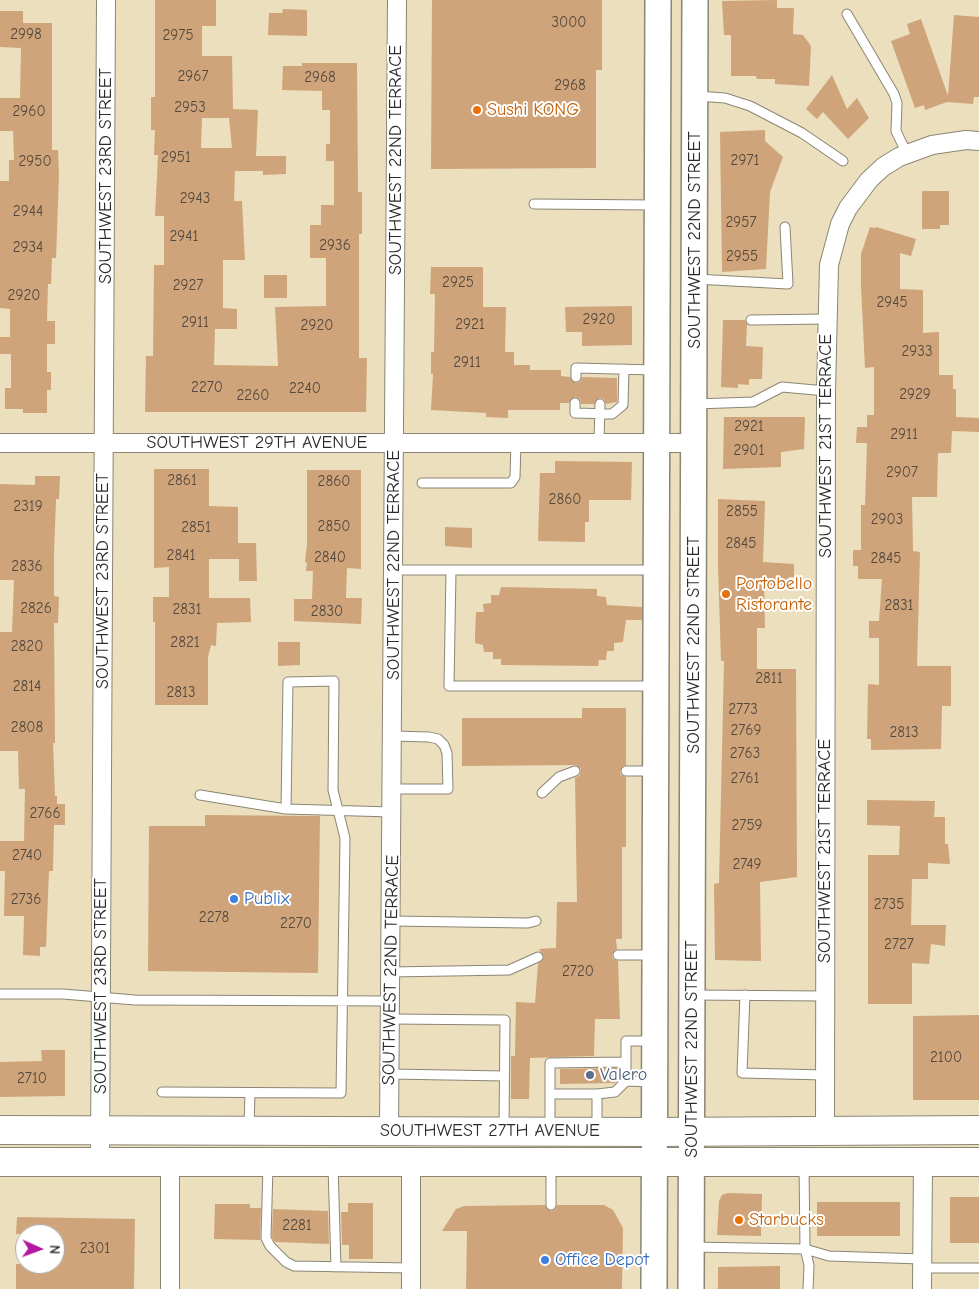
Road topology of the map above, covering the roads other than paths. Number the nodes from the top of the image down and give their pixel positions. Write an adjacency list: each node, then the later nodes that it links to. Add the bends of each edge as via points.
1 (106, 0): 26 (street, SOUTHWEST 23RD STREET)
2 (397, 0): 27 (street, SOUTHWEST 22ND TERRACE)
3 (658, 0): 11 (main road, SOUTHWEST 22ND STREET)
4 (695, 0): 6 (main road, SOUTHWEST 22ND STREET)
5 (847, 14): 8 (lane, via 894,94 897,103 896,131)
6 (695, 96): 9 (lane, via 725,98 750,106 802,133); 13 (main road, SOUTHWEST 22ND STREET)
7 (972, 140): 8 (street, SOUTHWEST 21ST TERRACE, via 932,145)
8 (907, 154): 14 (street, SOUTHWEST 21ST TERRACE, via 868,180 840,224 829,265)
9 (843, 161)
10 (534, 204): 11 (lane)
11 (658, 205): 17 (main road, SOUTHWEST 22ND STREET)
12 (785, 227): 13 (lane, via 788,284)
13 (694, 279): 21 (main road, SOUTHWEST 22ND STREET)
14 (826, 319): 15 (lane); 19 (street, SOUTHWEST 21ST TERRACE)
15 (751, 320)
16 (624, 370): 17 (lane); 18 (lane, via 601,373 576,368); 22 (lane, via 623,405 612,414)
17 (657, 370): 28 (main road, SOUTHWEST 22ND STREET)
18 (576, 377)
19 (826, 391): 21 (lane, via 782,387 753,402); 55 (street, SOUTHWEST 21ST TERRACE)
20 (575, 404): 22 (lane, via 575,413)
21 (694, 404): 29 (main road, SOUTHWEST 22ND STREET)
22 (599, 409): 24 (lane)
23 (516, 442): 24 (street, SOUTHWEST 29TH AVENUE); 27 (street, SOUTHWEST 29TH AVENUE); 30 (lane, via 515,478 511,483)
24 (598, 442): 28 (street, SOUTHWEST 29TH AVENUE)
25 (0, 443): 26 (street, SOUTHWEST 29TH AVENUE)
26 (104, 443): 27 (street, SOUTHWEST 29TH AVENUE); 56 (street, SOUTHWEST 23RD STREET)
27 (395, 443): 31 (street, SOUTHWEST 22ND TERRACE)
28 (657, 443): 29 (street, SOUTHWEST 29TH AVENUE); 32 (main road, SOUTHWEST 22ND STREET)
29 (694, 443): 39 (main road, SOUTHWEST 22ND STREET)
30 (422, 483)
31 (394, 570): 33 (lane); 35 (street, SOUTHWEST 22ND TERRACE)
32 (657, 570): 33 (lane); 34 (main road, SOUTHWEST 22ND STREET)
33 (451, 571): 34 (lane, via 449,686)
34 (657, 686): 36 (main road, SOUTHWEST 22ND STREET)
35 (393, 736): 40 (street, SOUTHWEST 22ND TERRACE); 40 (lane, via 438,739 447,753 448,789)
36 (656, 770): 38 (lane); 39 (main road); 48 (main road, SOUTHWEST 22ND STREET)
37 (575, 771): 41 (lane, via 559,777)
38 (626, 771)
39 (694, 771): 53 (main road, SOUTHWEST 22ND STREET)
40 (393, 790): 45 (street, SOUTHWEST 22ND TERRACE)
41 (542, 793)
42 (200, 795): 43 (lane)
43 (286, 809): 44 (lane); 44 (lane, via 288,682 334,682 333,790)
44 (338, 810): 45 (lane); 57 (lane, via 345,838)
45 (392, 812): 47 (street, SOUTHWEST 22ND TERRACE)
46 (536, 920): 47 (lane, via 528,923)
47 (392, 921): 51 (street, SOUTHWEST 22ND TERRACE)
48 (655, 954): 49 (lane); 60 (main road, SOUTHWEST 22ND STREET)
49 (618, 955)
50 (538, 957): 51 (lane, via 509,970)
51 (390, 972): 58 (street, SOUTHWEST 22ND TERRACE)
52 (0, 994): 56 (lane)
53 (692, 995): 54 (lane); 83 (main road, SOUTHWEST 22ND STREET)
54 (745, 995): 55 (lane); 63 (lane, via 742,1073)
55 (825, 996): 63 (street, SOUTHWEST 21ST TERRACE)
56 (100, 997): 57 (lane); 76 (street, SOUTHWEST 23RD STREET)
57 (342, 1001): 58 (lane); 68 (lane, via 342,1093)
58 (391, 1001): 59 (street, SOUTHWEST 22ND TERRACE)
59 (390, 1019): 62 (street, SOUTHWEST 22ND TERRACE); 64 (lane, via 505,1020)
60 (654, 1042): 61 (lane, via 626,1041); 66 (main road, SOUTHWEST 22ND STREET)
61 (626, 1062): 65 (lane); 69 (lane, via 550,1063)
62 (390, 1074): 64 (lane); 77 (street, SOUTHWEST 22ND TERRACE)
63 (825, 1074): 74 (street, SOUTHWEST 21ST TERRACE)
64 (504, 1076): 79 (lane)
65 (626, 1081): 66 (lane); 70 (lane, via 615,1092)
66 (654, 1082): 82 (main road, SOUTHWEST 22ND STREET)
67 (162, 1092): 68 (lane)
68 (250, 1093): 73 (lane)
69 (550, 1094): 70 (lane); 80 (lane)
70 (597, 1094): 81 (lane)
71 (0, 1130): 76 (highway, SOUTHWEST 27TH AVENUE)
72 (216, 1130): 73 (highway, SOUTHWEST 27TH AVENUE); 76 (highway, SOUTHWEST 27TH AVENUE); 93 (highway, via 184,1144)
73 (249, 1130): 77 (highway, SOUTHWEST 27TH AVENUE)
74 (825, 1130): 75 (highway, SOUTHWEST 27TH AVENUE); 83 (highway, SOUTHWEST 27TH AVENUE)
75 (979, 1130)
76 (101, 1131): 92 (street, SOUTHWEST 23RD STREET)
77 (390, 1131): 78 (highway, SOUTHWEST 27TH AVENUE); 94 (highway, via 378,1149)
78 (454, 1131): 79 (highway, SOUTHWEST 27TH AVENUE); 86 (highway, via 424,1144)
79 (504, 1131): 80 (highway, SOUTHWEST 27TH AVENUE)
80 (550, 1132): 81 (highway, SOUTHWEST 27TH AVENUE)
81 (597, 1132): 82 (highway, SOUTHWEST 27TH AVENUE)
82 (654, 1132): 83 (highway, SOUTHWEST 27TH AVENUE); 95 (main road, SOUTHWEST 22ND STREET)
83 (691, 1132): 88 (main road, SOUTHWEST 22ND STREET)
84 (0, 1162): 92 (highway, SOUTHWEST 27TH AVENUE)
85 (268, 1162): 93 (highway, SOUTHWEST 27TH AVENUE); 94 (highway, SOUTHWEST 27TH AVENUE); 100 (lane, via 266,1238 270,1246 294,1266)
86 (411, 1162): 87 (highway, SOUTHWEST 27TH AVENUE); 94 (highway, SOUTHWEST 27TH AVENUE); 101 (street)
87 (551, 1162): 95 (highway, SOUTHWEST 27TH AVENUE); 96 (lane)
88 (691, 1162): 89 (highway, SOUTHWEST 27TH AVENUE); 95 (highway, SOUTHWEST 27TH AVENUE); 97 (main road, SOUTHWEST 22ND STREET)
89 (804, 1162): 90 (highway, SOUTHWEST 27TH AVENUE); 98 (lane)
90 (923, 1162): 91 (highway, SOUTHWEST 27TH AVENUE); 99 (street)
91 (979, 1162)
92 (100, 1163): 93 (highway, SOUTHWEST 27TH AVENUE)
93 (170, 1163): 103 (street)
94 (342, 1163): 100 (lane)
95 (654, 1163): 105 (main road, SOUTHWEST 22ND STREET)
96 (551, 1205)
97 (691, 1247): 98 (lane); 106 (main road, SOUTHWEST 22ND STREET)
98 (805, 1249): 99 (lane, via 829,1256); 107 (lane, via 809,1265)
99 (922, 1264): 102 (lane); 108 (street)
100 (336, 1267): 101 (lane)
101 (411, 1268): 104 (street)
102 (979, 1268)
103 (170, 1289)
104 (411, 1289)
105 (654, 1289)
106 (691, 1289)
107 (808, 1289)
108 (922, 1289)

